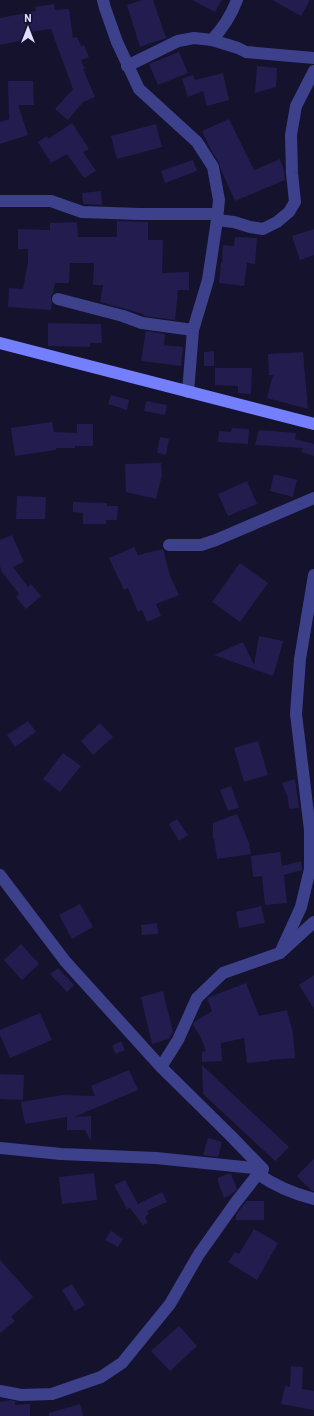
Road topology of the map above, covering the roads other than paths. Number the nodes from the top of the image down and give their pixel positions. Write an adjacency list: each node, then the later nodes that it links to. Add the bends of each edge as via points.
1 (103, 0): 5 (street)
2 (237, 0): 3 (street, via 222,28)
3 (212, 40): 4 (street, via 246,52); 5 (street, via 194,38 178,41)
4 (314, 58)
5 (127, 66): 8 (street, via 139,89 197,142 213,167 219,200)
6 (314, 71): 8 (street, via 296,106 291,135 294,202 289,212 263,229)
7 (0, 201): 8 (street, via 51,201 82,212)
8 (217, 217): 10 (street, via 208,280)
9 (58, 299): 10 (street, via 142,323)
10 (193, 330): 12 (street)
11 (0, 343): 12 (main road)
12 (188, 392): 13 (main road)
13 (314, 424)
14 (314, 498): 15 (street, via 201,545)
15 (169, 545)
16 (314, 575): 19 (street, via 300,659 296,714 310,830 310,869 301,907)
17 (0, 875): 20 (street, via 65,961)
18 (314, 922): 19 (street)
19 (280, 953): 20 (street, via 223,973 197,998 178,1040)
20 (162, 1067): 22 (street, via 232,1137)
21 (0, 1148): 22 (street, via 61,1154 156,1158)
22 (261, 1172): 23 (street, via 266,1180 298,1195); 24 (street, via 199,1254 170,1304 122,1363 100,1377 52,1394 21,1395)
23 (314, 1199)
24 (0, 1391)

